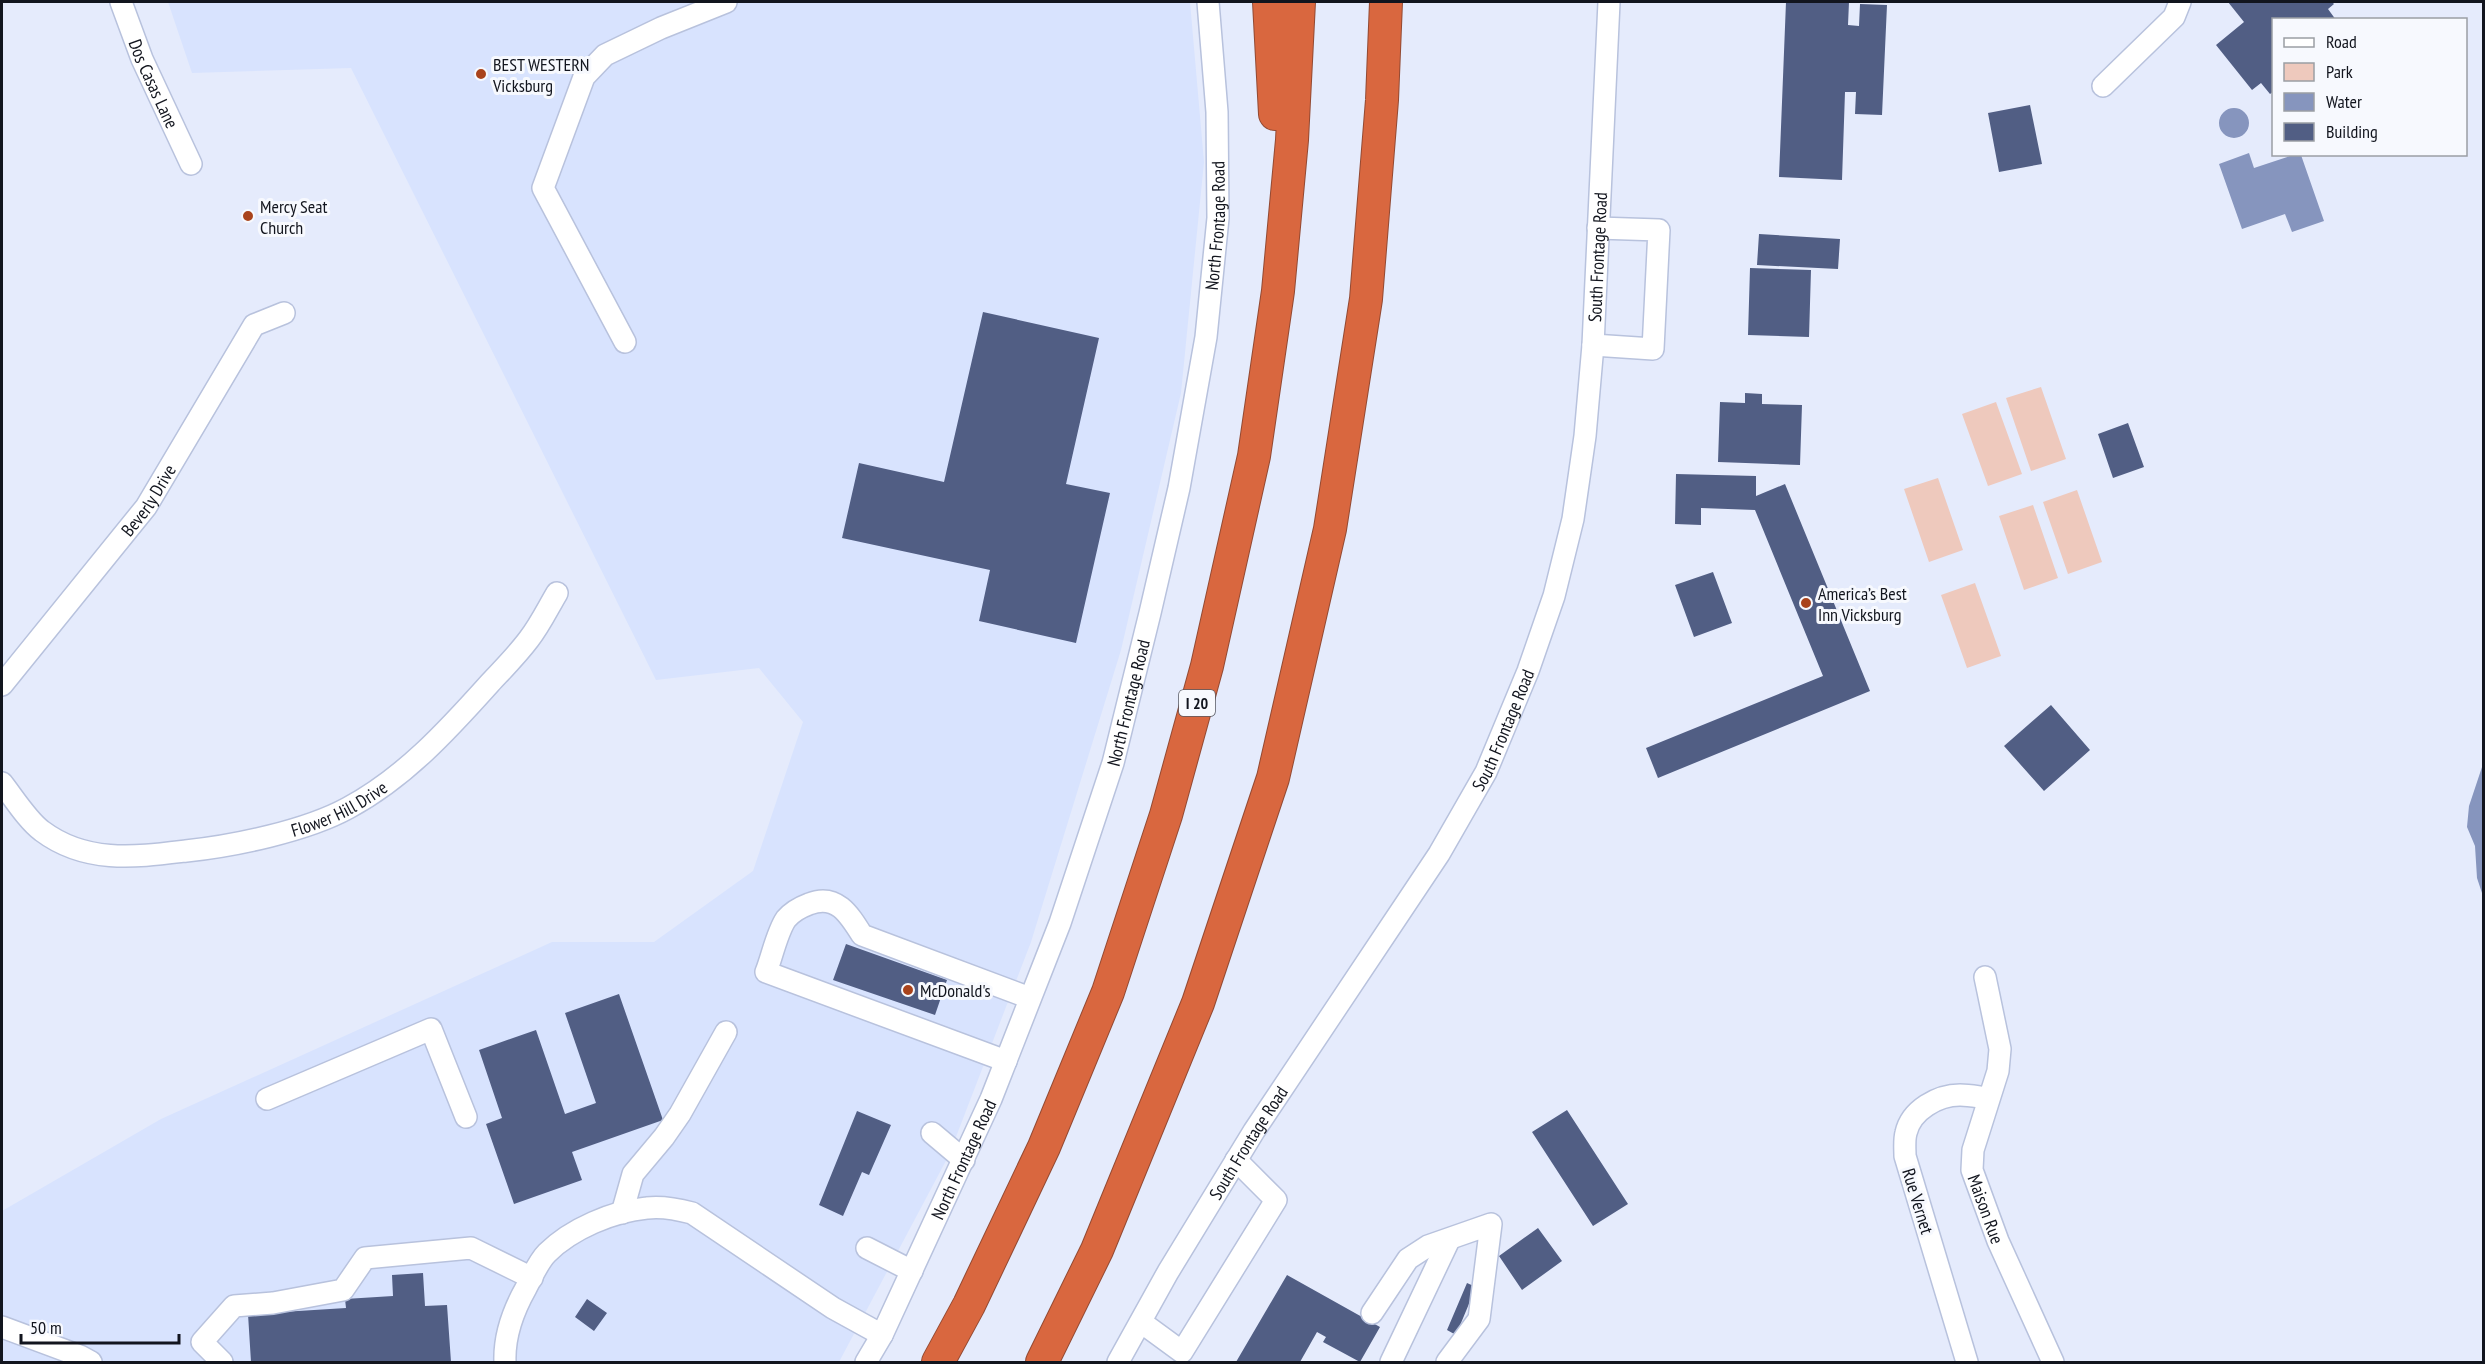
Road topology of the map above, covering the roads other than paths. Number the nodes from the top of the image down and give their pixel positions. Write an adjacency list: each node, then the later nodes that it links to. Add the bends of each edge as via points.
1 (122, 2): 12 (street, Dos Casas Lane, via 142,59)
2 (726, 2): 16 (street, via 605,55 584,76 543,188)
3 (1208, 2): 22 (street, North Frontage Road, via 1217,112 1218,218 1206,337 1185,453 1113,763 1060,923)
4 (1269, 2): 14 (highway)
5 (1299, 2): 14 (highway, I 20, via 1292,140)
6 (1386, 2): 11 (highway)
7 (1401, 2): 11 (highway)
8 (1609, 2): 13 (street, South Frontage Road)
9 (2180, 2): 10 (street, via 2174,17)
10 (2103, 86)
11 (1382, 100): 46 (highway, via 1366,299 1330,529 1273,778 1198,1003 1097,1250)
12 (191, 164)
13 (1598, 228): 17 (street, South Frontage Road); 17 (street, via 1659,230 1653,349)
14 (1278, 291): 45 (highway, I 20, via 1254,456 1207,666 1166,815 1108,992 1044,1147)
15 (284, 313): 19 (street, Beverly Drive, via 254,325 147,507)
16 (625, 342)
17 (1593, 345): 30 (street, South Frontage Road, via 1573,519 1528,671 1486,772 1439,854)
18 (557, 593): 20 (street, Flower Hill Drive, via 529,639 420,757 380,789 345,810 299,827 224,847 133,857 101,856 70,847 41,831)
19 (2, 685)
20 (2, 783)
21 (1985, 977): 25 (street, Maison Rue, via 2000,1049 1998,1071)
22 (1030, 998): 24 (street, North Frontage Road); 24 (street, via 862,934 850,914 831,901 808,904 786,919 766,972)
23 (726, 1032): 31 (street, via 680,1114 633,1174)
24 (1006, 1061): 29 (street, North Frontage Road)
25 (1988, 1098): 50 (street, Rue Vernet, via 1959,1095 1925,1106 1911,1119 1906,1133 1905,1156); 51 (street, Maison Rue, via 1973,1150 1972,1170 1998,1241)
26 (267, 1099): 27 (street, via 431,1029)
27 (466, 1117)
28 (932, 1133): 29 (street)
29 (964, 1160): 34 (street, North Frontage Road)
30 (1236, 1160): 37 (street, South Frontage Road); 40 (street, via 1276,1200)
31 (622, 1213): 35 (street, via 564,1240 546,1254); 39 (street, via 646,1208 692,1213 833,1308)
32 (1449, 1240): 36 (street, via 1428,1246 1408,1259); 48 (street); 49 (street, via 1491,1224 1479,1319)
33 (867, 1248): 34 (street)
34 (912, 1272): 39 (street, North Frontage Road)
35 (532, 1278): 42 (street, via 471,1248 365,1258 343,1290 273,1303 234,1305 202,1342); 43 (street, via 516,1306 504,1347)
36 (1372, 1313)
37 (1140, 1322): 40 (street); 47 (street, South Frontage Road)
38 (2, 1327): 41 (street)
39 (882, 1335): 44 (street, North Frontage Road)
40 (1185, 1357)
41 (91, 1362)
42 (222, 1362)
43 (505, 1362)
44 (866, 1362)
45 (938, 1362)
46 (1042, 1362)
47 (1118, 1362)
48 (1391, 1362)
49 (1447, 1362)
50 (1966, 1362)
51 (2053, 1362)

